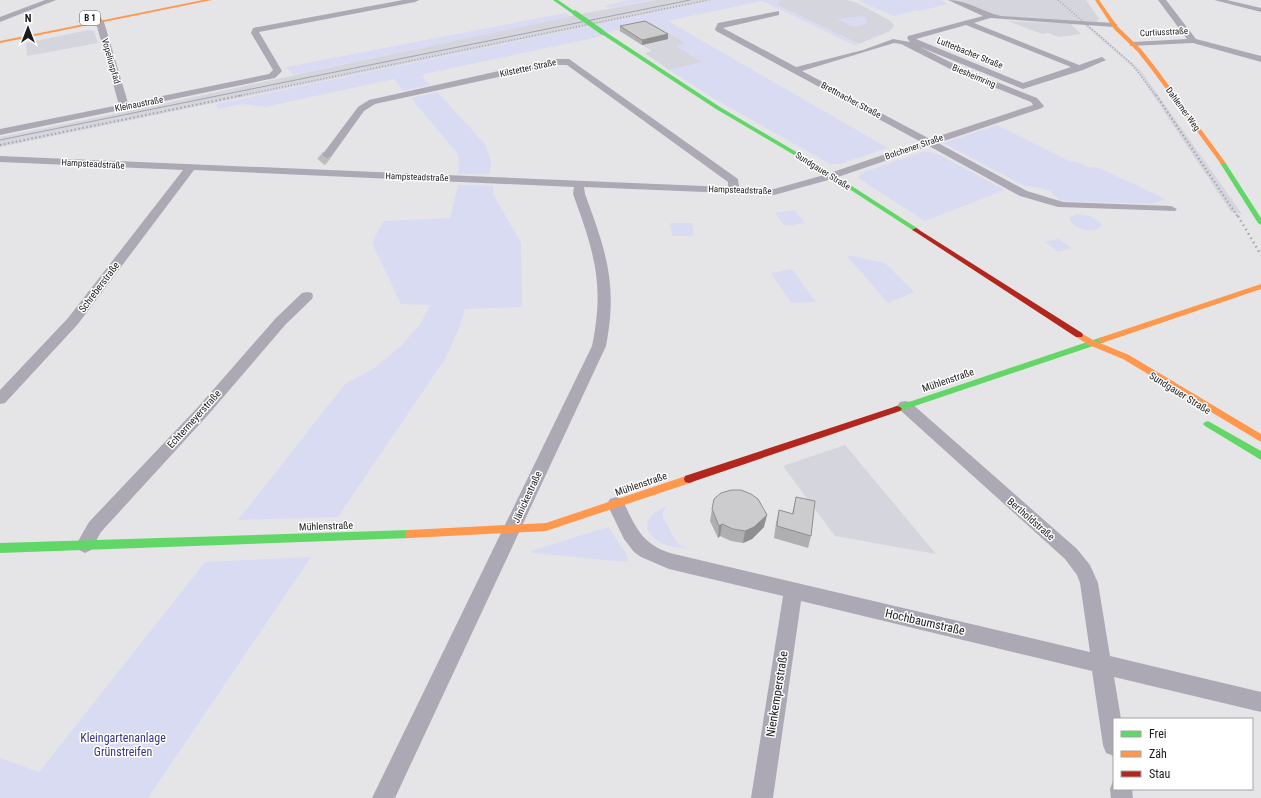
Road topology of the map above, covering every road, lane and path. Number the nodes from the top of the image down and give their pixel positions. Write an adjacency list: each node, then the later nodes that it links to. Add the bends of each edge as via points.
1 (52, 0): 13 (street)
2 (181, 0): 14 (street, B 1)
3 (210, 0): 14 (street, B 1)
4 (415, 0): 25 (street, Kleinaustraße, via 256,30 255,33 278,71 276,74 263,79)
5 (555, 0): 32 (street, Sundgauer Straße, bridge, via 718,108)
6 (952, 0): 12 (street)
7 (1098, 0): 16 (street, Dahlemer Weg)
8 (1162, 0): 18 (street, Curtiusstraße)
9 (1218, 0): 10 (street)
10 (1261, 10)
11 (776, 13): 24 (street, Brettnacher Straße, via 721,25 719,29)
12 (990, 16): 15 (street, Lutterbacher Straße); 16 (street)
13 (0, 20)
14 (98, 20): 17 (street, B 1); 19 (street, B 1); 25 (street, Vopeliuspfad)
15 (967, 23): 23 (street); 23 (street, Lutterbacher Straße, via 911,38 914,42 1023,86)
16 (1114, 25): 20 (street, Dahlemer Weg)
17 (0, 36)
18 (1193, 41): 20 (street, Curtiusstraße); 21 (street)
19 (0, 42)
20 (1133, 44): 36 (street, Dahlemer Weg, via 1222,162)
21 (1261, 58)
22 (1102, 60): 23 (street, Lutterbacher Straße)
23 (1080, 68)
24 (795, 70): 26 (street, Biesheimring, via 893,41 903,42 961,71 1025,96 1039,106); 28 (street, Brettnacher Straße)
25 (124, 106): 27 (street, Kleinaustraße)
26 (998, 119): 28 (street, Bolchener Straße)
27 (0, 132)
28 (930, 142): 32 (street, Bolchener Straße); 35 (street, Brettnacher Straße, via 1024,194 1039,196 1062,205)
29 (0, 160): 30 (street, Hampsteadstraße)
30 (190, 168): 31 (street, Hampsteadstraße); 41 (street, Schreberstraße, via 73,322)
31 (314, 173): 33 (street, Hampsteadstraße); 34 (street, Kilstetter Straße, via 361,108 372,102 566,61 734,181)
32 (831, 175): 34 (street, Hampsteadstraße, via 774,192); 39 (street, Sundgauer Straße)
33 (579, 184): 34 (street, Hampsteadstraße); 47 (street, Jänickestraße, via 579,194 602,260 605,286 603,329 599,346)
34 (733, 190)
35 (1171, 209)
36 (1261, 223)
37 (1261, 286): 39 (street, Mühlenstraße)
38 (307, 296): 48 (street, Echtermeyerstraße, via 95,527)
39 (1092, 343): 40 (street, Sundgauer Straße); 42 (street, Mühlenstraße); 44 (street, Sundgauer Straße, via 1126,357)
40 (1105, 358)
41 (0, 399)
42 (905, 406): 46 (street, Mühlenstraße); 51 (street, Bertholdstraße, via 1076,560 1089,583)
43 (1199, 419): 45 (street, Sundgauer Straße)
44 (1261, 438)
45 (1261, 456)
46 (616, 504): 47 (street, Mühlenstraße, via 546,527); 50 (street, Hochbaumstraße, via 632,537 643,550 652,555)
47 (511, 530): 48 (street, Mühlenstraße); 54 (street, Jänickestraße)
48 (85, 545): 49 (street, Mühlenstraße)
49 (0, 548)
50 (793, 590): 51 (street, Hochbaumstraße); 55 (street, Nienkemperstraße)
51 (1102, 664): 52 (street, Hochbaumstraße); 53 (street, Bertholdstraße)
52 (1261, 702)
53 (1113, 738)
54 (383, 798)
55 (762, 798)

